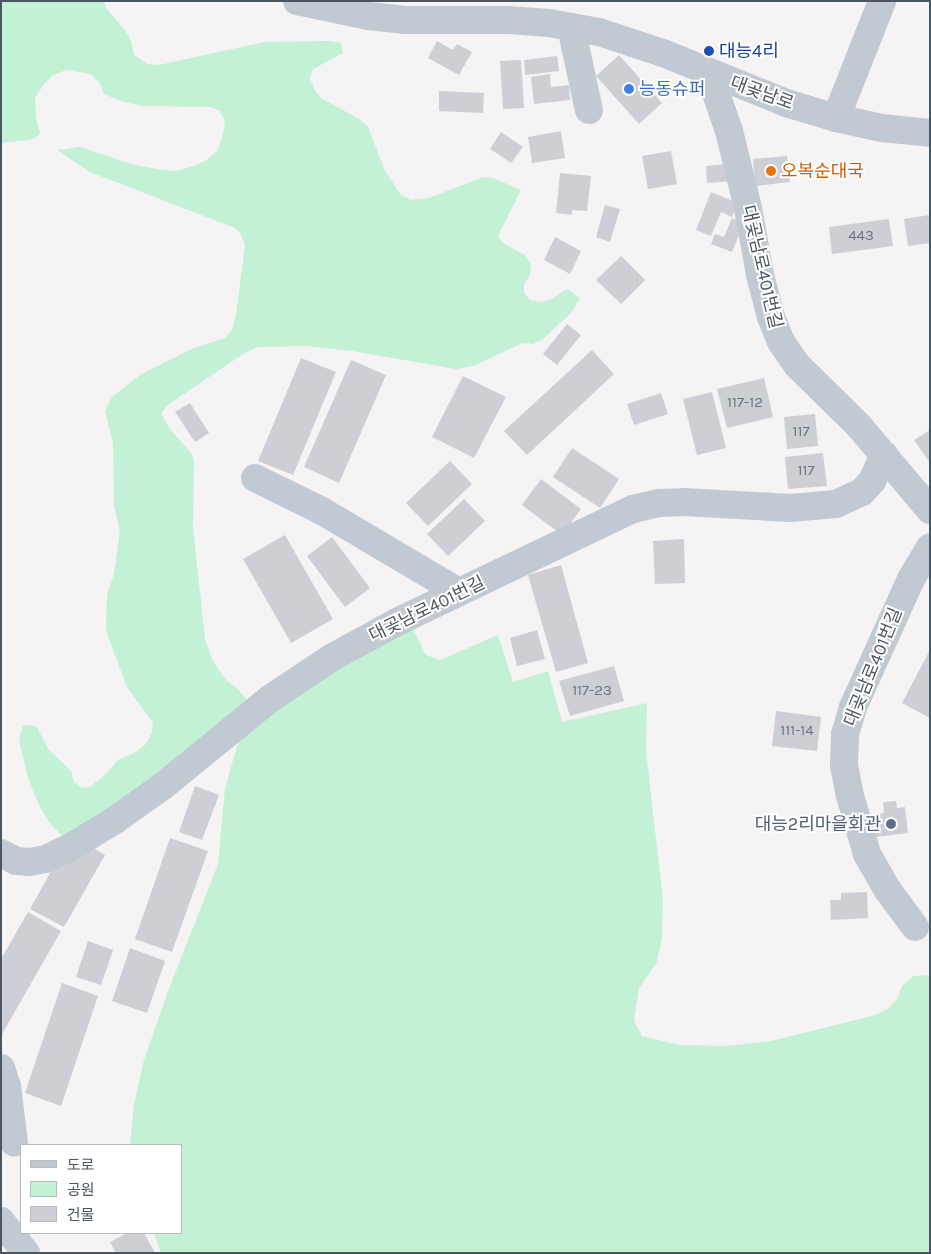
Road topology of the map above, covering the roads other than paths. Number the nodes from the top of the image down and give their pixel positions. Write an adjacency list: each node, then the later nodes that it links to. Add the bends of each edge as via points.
1 (297, 1): 3 (street, 대곶남로, via 404,20)
2 (882, 1): 7 (street)
3 (506, 11): 4 (street, 대곶남로)
4 (571, 27): 5 (street, 대곶남로, via 630,41); 6 (street)
5 (709, 73): 7 (street, 대곶남로, via 786,103); 9 (street, 대곶남로401번길, via 729,131 760,275 781,342 797,365)
6 (589, 110)
7 (836, 118): 8 (street, 대곶남로, via 882,128)
8 (930, 133)
9 (884, 455): 11 (street, 대곶남로401번길); 13 (street, 대곶남로401번길, via 872,481 862,492 836,504 790,508 659,503 634,509)
10 (255, 478): 13 (street, via 322,511)
11 (930, 510)
12 (930, 547): 15 (street, 대곶남로401번길, via 910,579 853,707 845,734 844,765 868,854 887,889)
13 (459, 592): 14 (street, 대곶남로401번길, via 330,658 271,698 155,792 72,846 46,859 29,862 16,861)
14 (1, 853)
15 (915, 927)
16 (1, 1068): 17 (street, via 7,1086)
17 (14, 1143)
18 (1, 1221): 19 (street)
19 (26, 1253)

